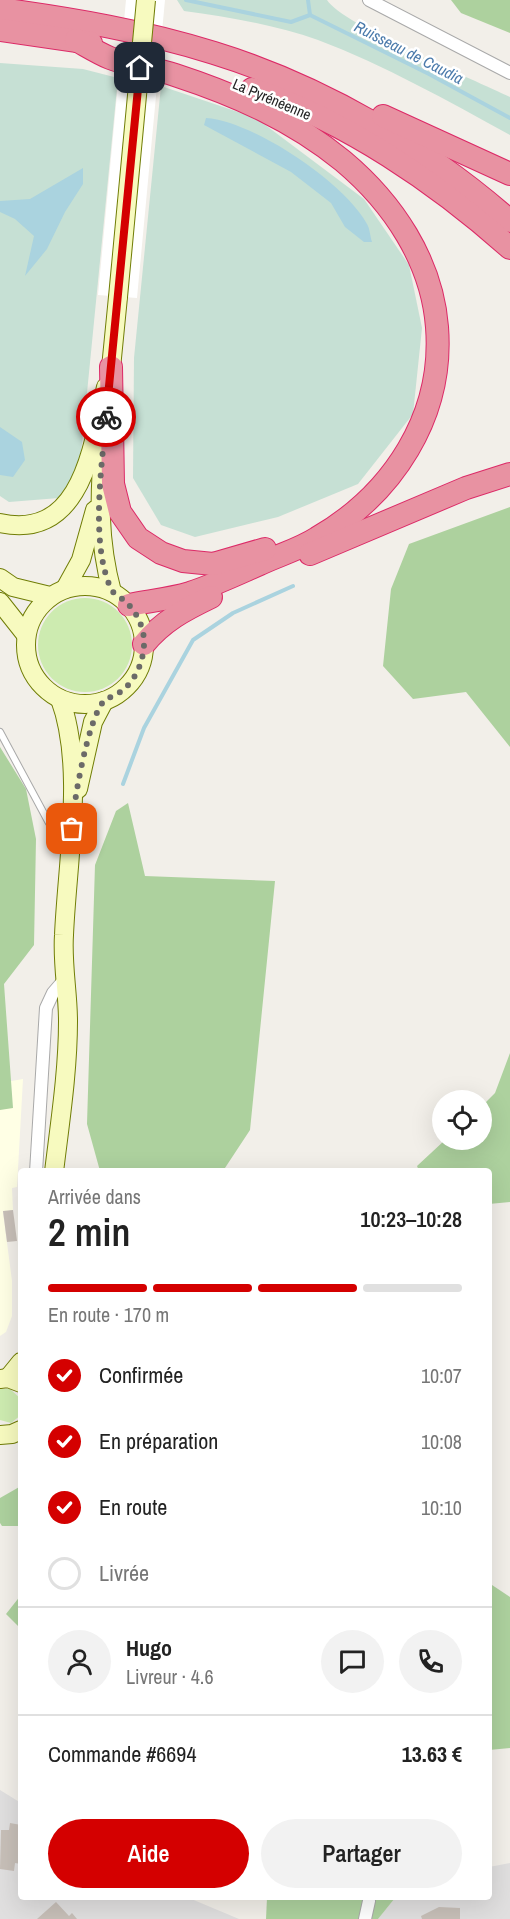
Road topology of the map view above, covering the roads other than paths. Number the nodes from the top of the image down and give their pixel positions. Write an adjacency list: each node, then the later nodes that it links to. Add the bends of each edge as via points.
1 (146, 0): 11 (main road, bridge)
2 (369, 0): 6 (street)
3 (0, 9): 7 (highway, La Pyrénéenne, via 126,29 215,53)
4 (0, 30): 5 (highway, La Pyrénéenne)
5 (76, 40): 10 (highway, La Pyrénéenne, via 166,59 302,110 422,178); 14 (highway, via 110,58 172,74 250,102 300,129 344,162 382,199 416,248 435,298 439,353 429,410 406,457 385,484)
6 (510, 73)
7 (298, 86): 8 (highway, via 328,90); 9 (highway, La Pyrénéenne, via 429,160)
8 (510, 174)
9 (510, 221)
10 (510, 248)
11 (111, 368): 13 (main road); 14 (highway, via 113,484 120,512 138,538 161,553 183,561 213,564 285,543); 15 (main road, via 88,464 66,504 47,519 31,524)
12 (510, 474): 21 (highway, via 466,488 221,592 175,614)
13 (98, 498): 17 (main road, via 81,560); 18 (main road, via 104,561)
14 (357, 509): 18 (highway, via 317,539 189,593)
15 (0, 523)
16 (0, 578): 17 (main road, via 13,587)
17 (58, 592): 18 (main road, via 96,586); 20 (main road, via 31,620)
18 (120, 598): 21 (main road, via 142,630)
19 (0, 602): 20 (main road)
20 (26, 635): 22 (main road, via 26,654 32,672 44,688)
21 (144, 644): 23 (main road, via 142,662 134,679)
22 (60, 699): 23 (main road); 25 (main road, via 68,721)
23 (104, 701): 25 (main road, via 93,722)
24 (0, 732): 25 (lane, via 49,823)
25 (72, 820): 26 (main road)
26 (65, 979): 27 (main road, via 68,1023); 28 (street, via 46,1008)
27 (61, 1122): 29 (main road); 30 (main road)
28 (36, 1168)
29 (55, 1168)
30 (66, 1168)
31 (18, 1367): 32 (main road)
32 (10, 1380)
33 (369, 1901): 34 (street)
34 (365, 1919)

